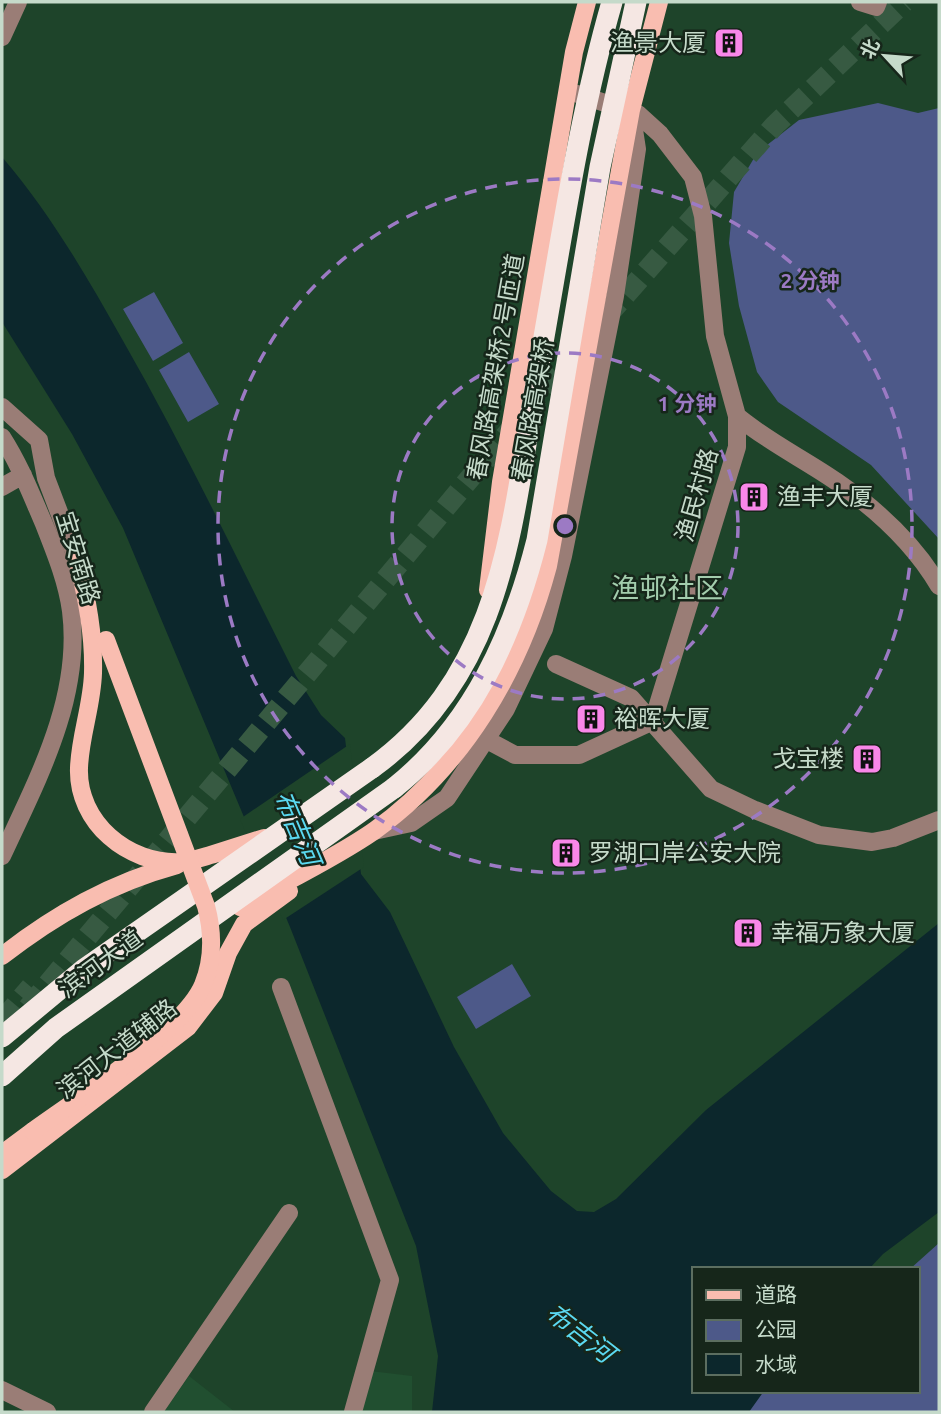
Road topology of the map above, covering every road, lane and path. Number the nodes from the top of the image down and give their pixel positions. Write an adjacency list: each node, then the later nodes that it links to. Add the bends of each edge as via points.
1 (18, 2): 8 (street)
2 (587, 2): 9 (main road, 春风路高架桥2号匝道)
3 (612, 2): 18 (highway, 春风路高架桥, bridge, via 582,125 509,545)
4 (636, 2): 27 (highway, 春风路高架桥, bridge, via 600,167 537,540 524,593 503,646 468,707 429,757)
5 (660, 2): 10 (main road, 滨河大道辅路)
6 (860, 2): 7 (street, via 876,7)
7 (878, 2)
8 (2, 37)
9 (568, 91): 10 (street, 渔民村路); 18 (main road, 春风路高架桥2号匝道, bridge, via 501,482 488,590)
10 (631, 110): 12 (street, 渔民村路, via 660,134 689,169 698,190 715,336); 21 (street, via 637,149 626,230 557,584 536,649); 24 (main road, 滨河大道辅路, via 540,598 511,667 459,749 411,800)
11 (2, 407): 16 (street, 宝安南路, via 39,440 46,478)
12 (737, 416): 17 (street, via 881,516 927,566); 20 (street, 渔民村路, via 733,464)
13 (2, 437): 14 (street, 宝安南路)
14 (23, 475): 15 (street); 26 (street, 宝安南路, via 59,565 71,611 72,637 54,738)
15 (2, 487)
16 (78, 562): 25 (main road, via 93,656 79,768 87,810 112,839 148,856 183,862); 32 (main road, bridge, via 206,906 212,934 210,964 203,985 181,1017)
17 (939, 586)
18 (472, 650): 23 (highway, 春风路高架桥, bridge, via 429,720 372,768)
19 (556, 664): 20 (street, via 631,698)
20 (653, 721): 21 (street, via 579,755 515,755); 22 (street, via 711,789 819,835 872,842)
21 (487, 740): 24 (street, via 453,790 433,810 411,823)
22 (939, 820)
23 (282, 831): 25 (main road); 30 (highway, 滨河大道, via 84,970)
24 (368, 834): 27 (main road, 滨河大道辅路)
25 (218, 853): 28 (main road, via 109,887 65,911)
26 (2, 856)
27 (240, 911): 31 (highway, 滨河大道, via 181,938 56,1028); 33 (main road, 滨河大道辅路, via 214,993 188,1027)
28 (2, 956)
29 (281, 988): 38 (street, via 390,1280)
30 (2, 1037)
31 (2, 1076)
32 (2, 1154)
33 (2, 1170)
34 (289, 1213): 37 (street)
35 (2, 1390): 36 (street)
36 (47, 1412)
37 (153, 1412)
38 (354, 1412)

